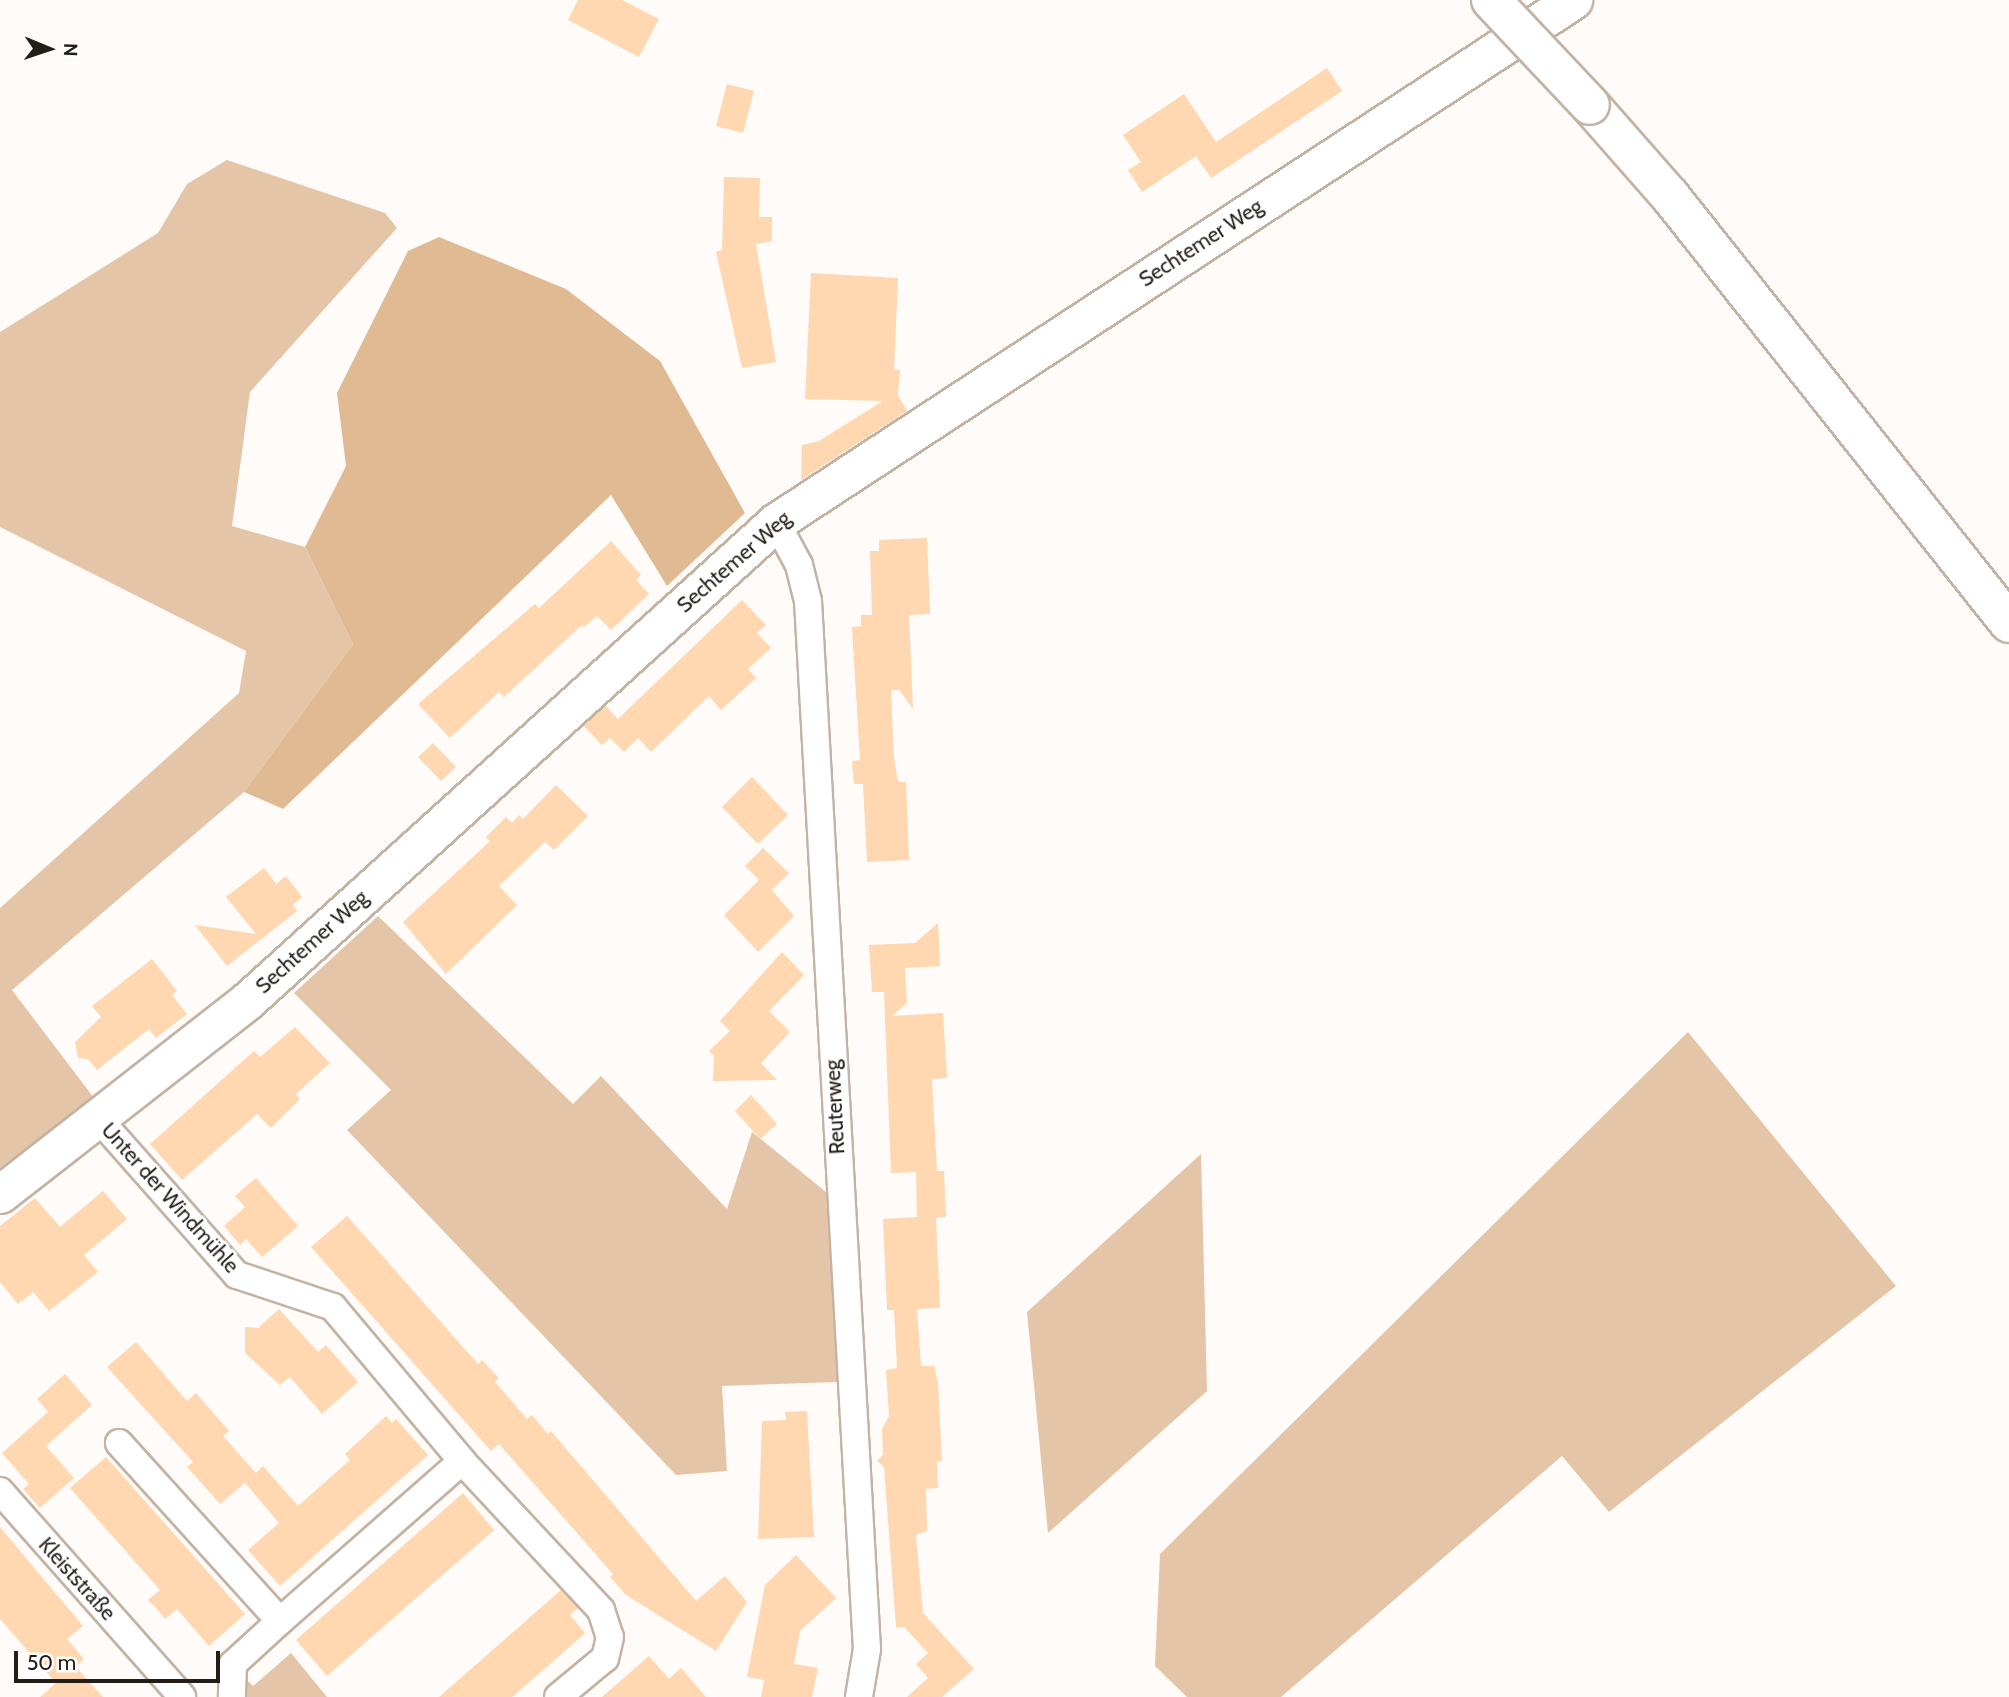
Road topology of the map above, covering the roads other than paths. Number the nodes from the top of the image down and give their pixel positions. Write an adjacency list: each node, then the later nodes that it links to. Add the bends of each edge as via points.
1 (1491, 0): 4 (main road, bridge, via 1670,196)
2 (1573, 0): 3 (street, Sechtemer Weg)
3 (776, 522): 5 (street, Sechtemer Weg, via 247,1001); 14 (street, Reuterweg, via 799,565 808,601 867,1649)
4 (2009, 623)
5 (97, 1117): 6 (street, Sechtemer Weg); 8 (street, Unter der Windmühle, via 237,1275 333,1307)
6 (0, 1194)
7 (119, 1443): 10 (street)
8 (461, 1461): 10 (street); 13 (street, Unter der Windmühle, via 601,1611 610,1637 604,1658)
9 (0, 1492): 11 (street, Kleiststraße)
10 (280, 1621): 12 (street, via 233,1664)
11 (182, 1697)
12 (232, 1697)
13 (558, 1697)
14 (859, 1697)

